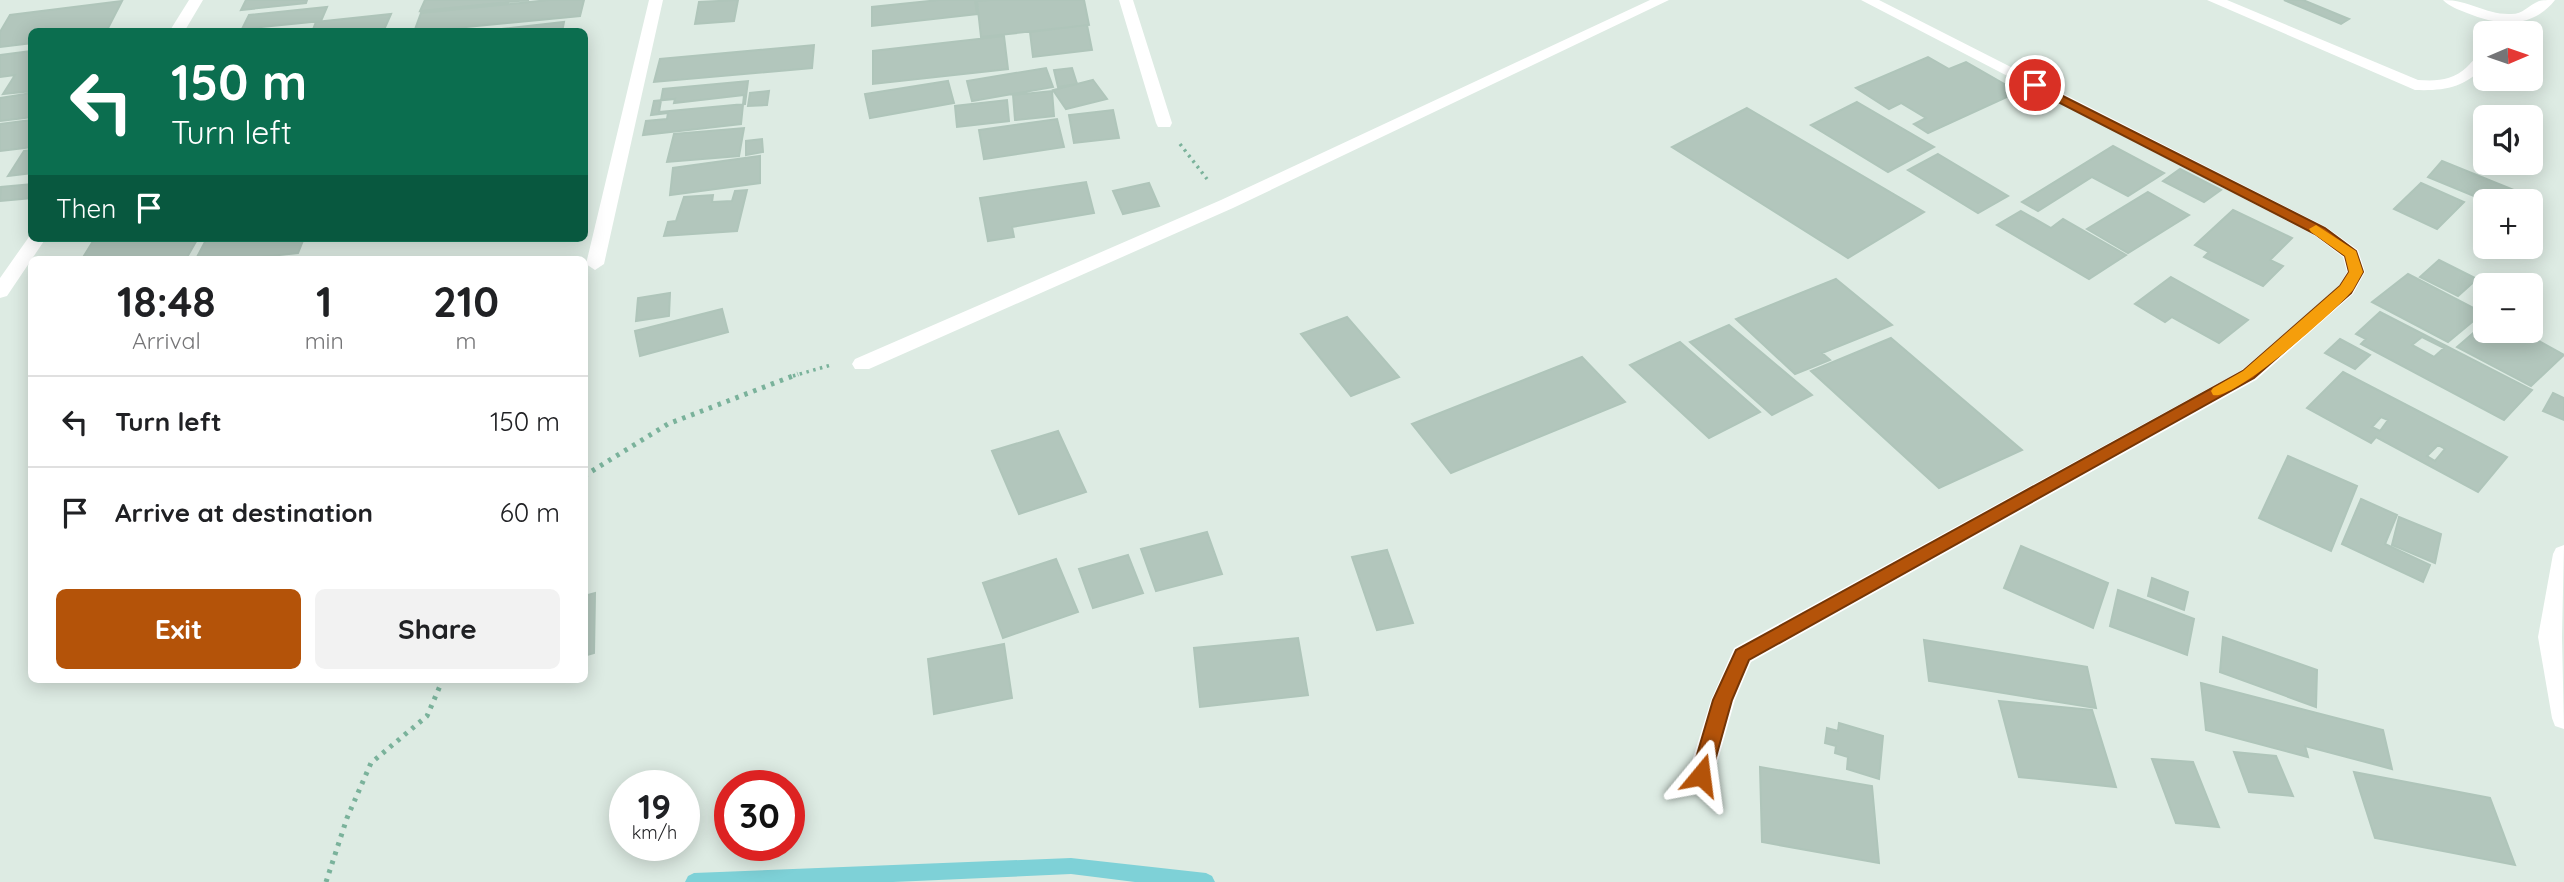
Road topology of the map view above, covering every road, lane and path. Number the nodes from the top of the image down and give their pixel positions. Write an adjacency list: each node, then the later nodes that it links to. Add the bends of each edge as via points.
1 (195, 0): 11 (street)
2 (656, 0): 16 (street)
3 (1126, 0): 13 (street)
4 (1662, 0): 14 (street)
5 (1868, 0): 23 (street, via 2320,231 2351,254 2356,272 2346,290 2249,374 1742,655)
6 (2214, 0): 12 (street, via 2415,85 2464,81)
7 (2450, 0): 9 (street)
8 (2548, 0): 9 (street, via 2530,15 2505,19)
9 (2486, 15): 10 (street)
10 (2486, 21)
11 (178, 28)
12 (2473, 71)
13 (1164, 123): 14 (path)
14 (1227, 204): 18 (street)
15 (34, 242): 17 (street)
16 (595, 264)
17 (0, 292)
18 (862, 364): 19 (path, via 817,369 668,424)
19 (588, 474)
20 (2564, 554): 22 (street, via 2550,638)
21 (441, 683): 24 (path, via 427,716 371,763)
22 (2564, 718)
23 (1701, 775)
24 (326, 882)

